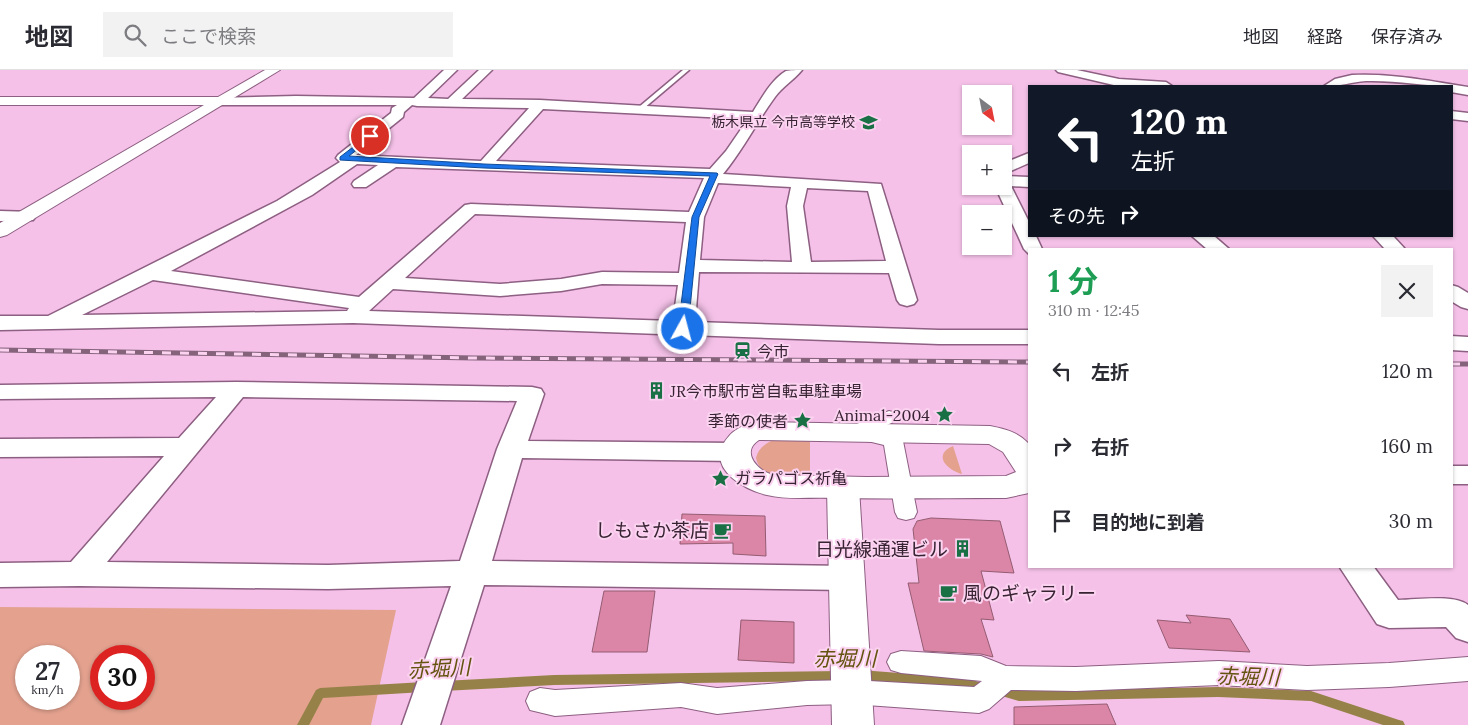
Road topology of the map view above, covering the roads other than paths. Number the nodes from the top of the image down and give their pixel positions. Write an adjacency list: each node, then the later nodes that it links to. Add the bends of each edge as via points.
1 (274, 70): 14 (street)
2 (451, 70): 15 (street)
3 (486, 70): 16 (street)
4 (686, 70): 18 (lane)
5 (796, 70): 20 (street, via 770,95)
6 (1062, 70): 8 (street, via 1119,83)
7 (1391, 72): 9 (street, via 1355,73 1339,78); 10 (street, via 1413,81)
8 (1150, 85)
9 (1331, 85)
10 (1436, 85)
11 (1453, 88): 12 (street)
12 (1468, 91)
13 (0, 101): 14 (street)
14 (219, 101): 15 (street); 34 (street)
15 (413, 102): 16 (street); 23 (street, via 397,111 398,114 343,158)
16 (452, 102): 17 (street)
17 (540, 104): 18 (street); 26 (street)
18 (641, 108): 20 (street)
19 (1453, 115): 21 (street)
20 (755, 116): 27 (street, via 732,154)
21 (1468, 117)
22 (1028, 157): 25 (street)
23 (354, 159): 24 (street); 45 (street, via 283,205)
24 (394, 162): 26 (street); 30 (street)
25 (1012, 165)
26 (484, 166): 27 (street)
27 (713, 176): 31 (street); 35 (street)
28 (1012, 181): 29 (street)
29 (1028, 182)
30 (360, 184)
31 (800, 184): 42 (street, via 875,188); 43 (street, via 795,206)
32 (1007, 195): 39 (street)
33 (0, 216): 34 (street)
34 (27, 216): 36 (street)
35 (696, 217): 44 (street); 46 (street, via 471,209)
36 (0, 231)
37 (1202, 237): 40 (street)
38 (1383, 237): 41 (street)
39 (1033, 248)
40 (1219, 248)
41 (1395, 248)
42 (897, 267): 43 (street); 48 (street)
43 (802, 268): 44 (street)
44 (691, 273): 46 (street, via 602,278 500,290); 53 (street)
45 (150, 274): 50 (street); 51 (street)
46 (389, 283): 50 (street)
47 (1453, 292): 49 (street)
48 (906, 300)
49 (1468, 303)
50 (358, 310): 51 (street); 53 (street)
51 (51, 322): 52 (street)
52 (0, 323)
53 (683, 329): 54 (street)
54 (1028, 337)
55 (1453, 343): 56 (street)
56 (1468, 344)
57 (236, 389): 58 (street); 63 (street); 65 (street, via 532,394)
58 (0, 392)
59 (888, 417): 60 (street)
60 (854, 432): 62 (street); 66 (street, via 756,431 741,439); 67 (street, via 990,435 1005,438 1016,446)
61 (810, 440): 62 (street)
62 (893, 441): 72 (street)
63 (187, 446): 64 (street); 75 (street)
64 (0, 448)
65 (511, 450): 66 (street); 74 (street)
66 (735, 452): 71 (street, via 738,464 759,482 776,486)
67 (1028, 466)
68 (1453, 474): 69 (street)
69 (1468, 475)
70 (1028, 479): 72 (street, via 1006,487)
71 (843, 488): 72 (street); 77 (street)
72 (904, 500)
73 (1356, 568): 78 (street, via 1389,614 1454,613)
74 (472, 573): 75 (street, via 328,576); 77 (street); 85 (street)
75 (79, 574): 76 (street)
76 (0, 575)
77 (848, 578): 82 (street)
78 (1468, 628)
79 (901, 662): 81 (street, via 980,668)
80 (1468, 669): 81 (street, via 1389,676 1307,678 1219,673)
81 (1004, 679): 83 (street)
82 (852, 690): 83 (street); 84 (street, via 717,701 681,695 554,703)
83 (979, 700)
84 (540, 701)
85 (421, 725)

